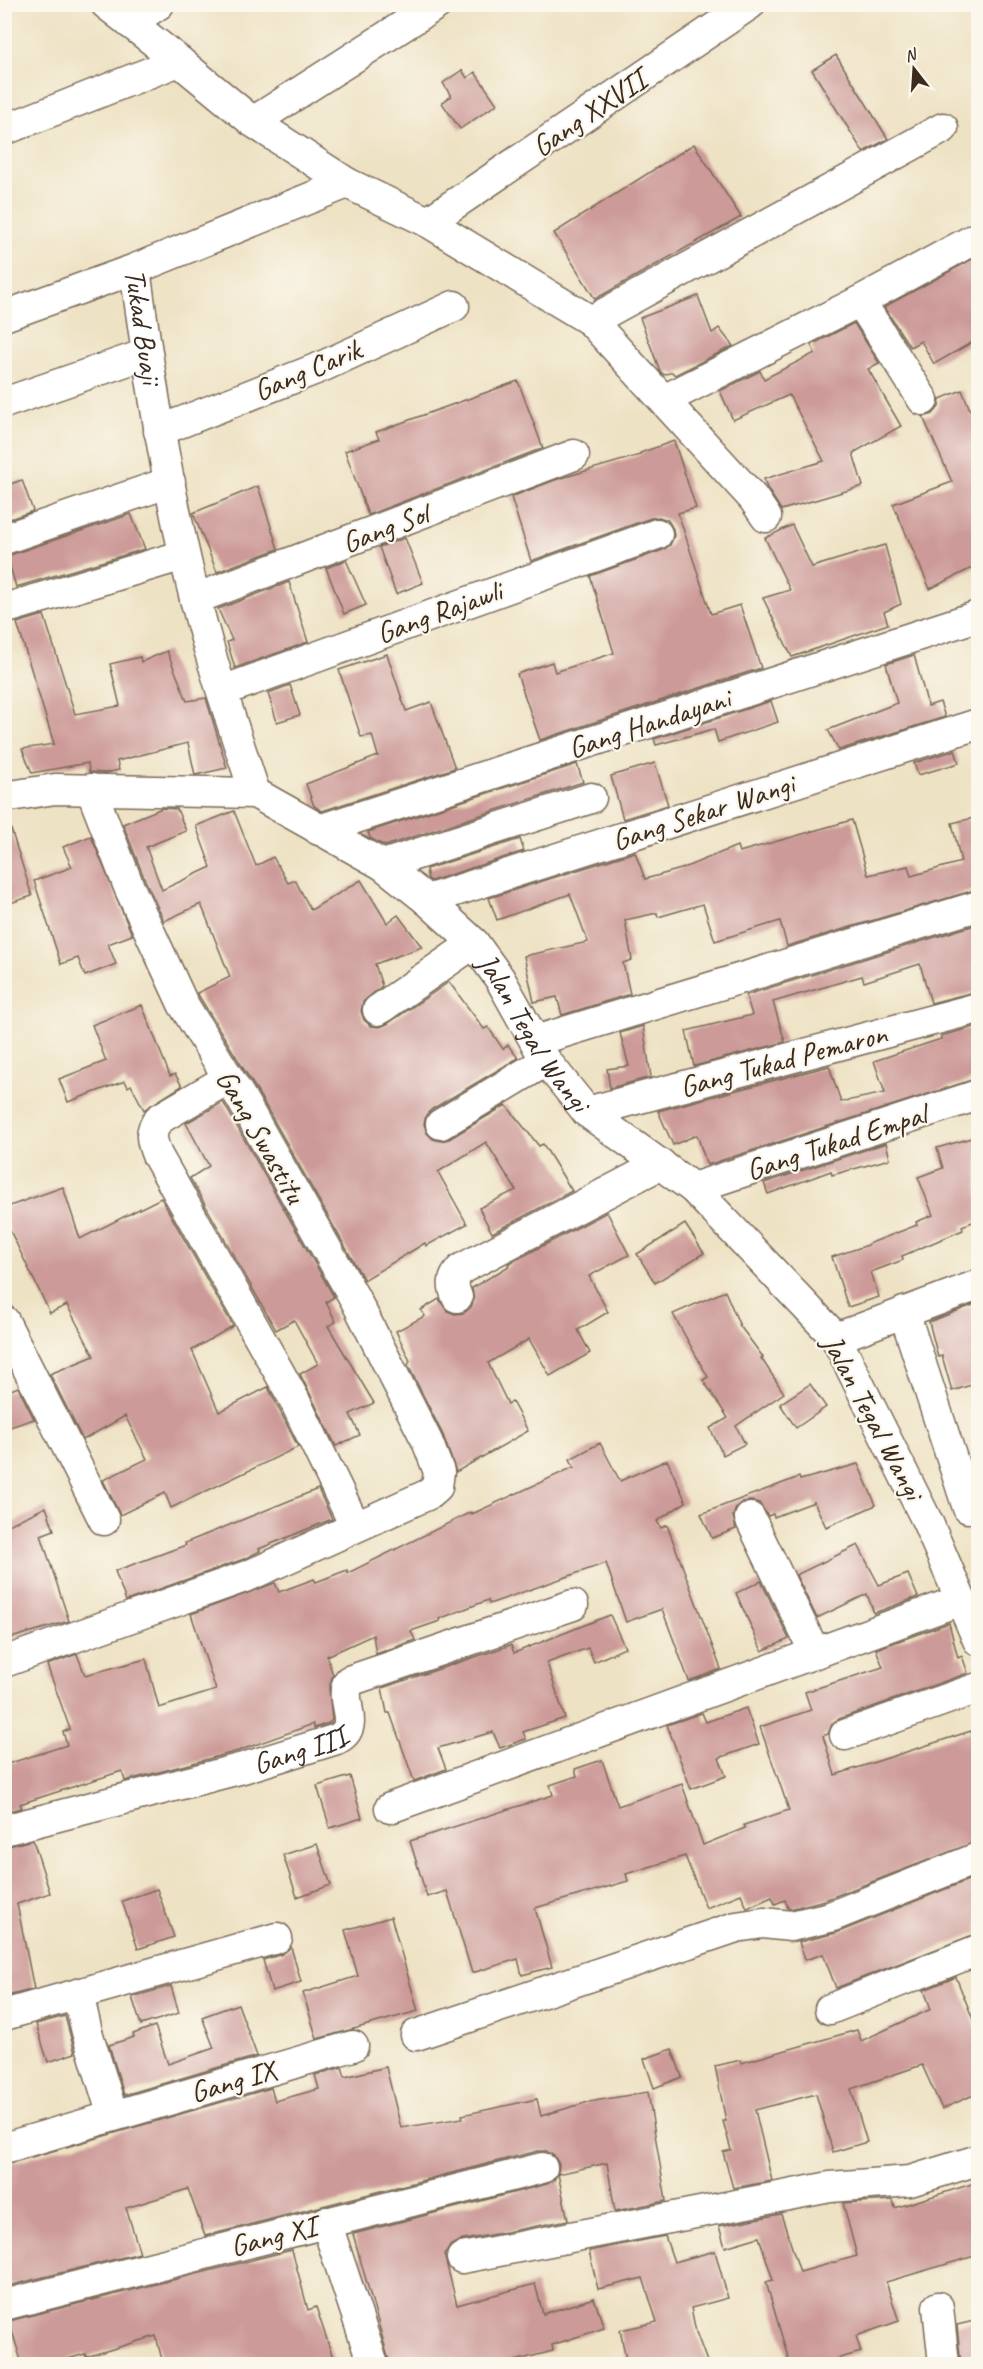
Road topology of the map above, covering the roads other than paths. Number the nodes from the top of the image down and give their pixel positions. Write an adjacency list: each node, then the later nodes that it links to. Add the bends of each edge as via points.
1 (106, 4): 5 (street)
2 (159, 4): 5 (street)
3 (437, 4): 7 (street)
4 (750, 4): 11 (street, Gang XXVII)
5 (130, 23): 6 (street)
6 (179, 61): 7 (street); 9 (street)
7 (253, 122): 10 (street)
8 (942, 128): 17 (street)
9 (4, 130)
10 (347, 183): 11 (street); 13 (street, Tukad Buaji)
11 (428, 222): 17 (street)
12 (978, 237): 14 (street)
13 (135, 269): 16 (street); 18 (street, Tukad Buaji)
14 (860, 301): 19 (street); 20 (street)
15 (454, 306): 22 (street, Gang Carik, via 321,367)
16 (4, 316)
17 (591, 321): 19 (street)
18 (146, 354): 21 (street); 22 (street, Tukad Buaji)
19 (664, 400): 25 (street)
20 (923, 400)
21 (4, 403)
22 (159, 430): 24 (street, Tukad Buaji)
23 (574, 454): 29 (street, Gang Sol)
24 (170, 482): 27 (street); 28 (street, Tukad Buaji)
25 (766, 517)
26 (657, 534): 32 (street, Gang Rajawli)
27 (4, 539)
28 (184, 555): 29 (street, Tukad Buaji); 30 (street)
29 (195, 599): 32 (street, Tukad Buaji)
30 (4, 609)
31 (978, 616): 38 (street, Gang Handayani)
32 (222, 691): 35 (street, Tukad Buaji)
33 (978, 724): 40 (street, Gang Sekar Wangi)
34 (91, 789): 35 (street, Jalan Tegal Wangi); 36 (street, Jalan Tegal Wangi, via 55,789); 46 (street, Gang Swastitu, via 129,887 183,1004)
35 (255, 793): 38 (street, Jalan Tegal Wangi)
36 (4, 797)
37 (591, 798): 39 (street)
38 (319, 830): 39 (street, Jalan Tegal Wangi)
39 (383, 865): 40 (street, Jalan Tegal Wangi)
40 (427, 900): 42 (street, Jalan Tegal Wangi)
41 (978, 906): 45 (street)
42 (474, 943): 44 (street); 45 (street, Jalan Tegal Wangi, via 500,979)
43 (978, 1008): 48 (street, Gang Tukad Pemaron)
44 (378, 1010)
45 (541, 1051): 48 (street, Jalan Tegal Wangi); 49 (street)
46 (229, 1078): 61 (street, via 159,1119 152,1128 151,1140 293,1397); 61 (street, Gang Swastitu, via 355,1299 439,1472 437,1487 429,1494)
47 (978, 1095): 51 (street, Gang Tukad Empal)
48 (587, 1112): 50 (street, Jalan Tegal Wangi)
49 (441, 1124)
50 (661, 1164): 51 (street, Jalan Tegal Wangi); 53 (street, via 461,1269 453,1282)
51 (693, 1188): 56 (street, Jalan Tegal Wangi)
52 (978, 1285): 54 (street)
53 (457, 1297)
54 (904, 1312): 56 (street); 57 (street)
55 (4, 1321): 59 (street)
56 (836, 1338): 60 (street, Jalan Tegal Wangi)
57 (973, 1506): 60 (street)
58 (750, 1518): 65 (street)
59 (104, 1520)
60 (928, 1523): 62 (street, Jalan Tegal Wangi)
61 (355, 1526): 66 (street, via 250,1575)
62 (961, 1600): 64 (street, Jalan Tegal Wangi); 65 (street)
63 (573, 1605): 70 (street, Gang III, via 349,1681 346,1695 350,1722 348,1731 337,1739 243,1768)
64 (978, 1640)
65 (815, 1653): 69 (street)
66 (4, 1662)
67 (978, 1688): 68 (street)
68 (845, 1735)
69 (390, 1808)
70 (4, 1830)
71 (978, 1858): 77 (street, via 830,1917 791,1926 763,1923 736,1928)
72 (277, 1938): 74 (street)
73 (978, 1950): 75 (street)
74 (78, 1994): 76 (street); 79 (street)
75 (830, 2009)
76 (4, 2015)
77 (416, 2036)
78 (353, 2046): 79 (street, Gang IX)
79 (113, 2116): 80 (street, Gang IX)
80 (4, 2148)
81 (978, 2160): 84 (street, via 910,2181 830,2187)
82 (542, 2168): 83 (street, Gang XI)
83 (326, 2222): 85 (street, Gang XI); 87 (street)
84 (462, 2259)
85 (4, 2305)
86 (938, 2307): 88 (street)
87 (373, 2364)
88 (944, 2364)

